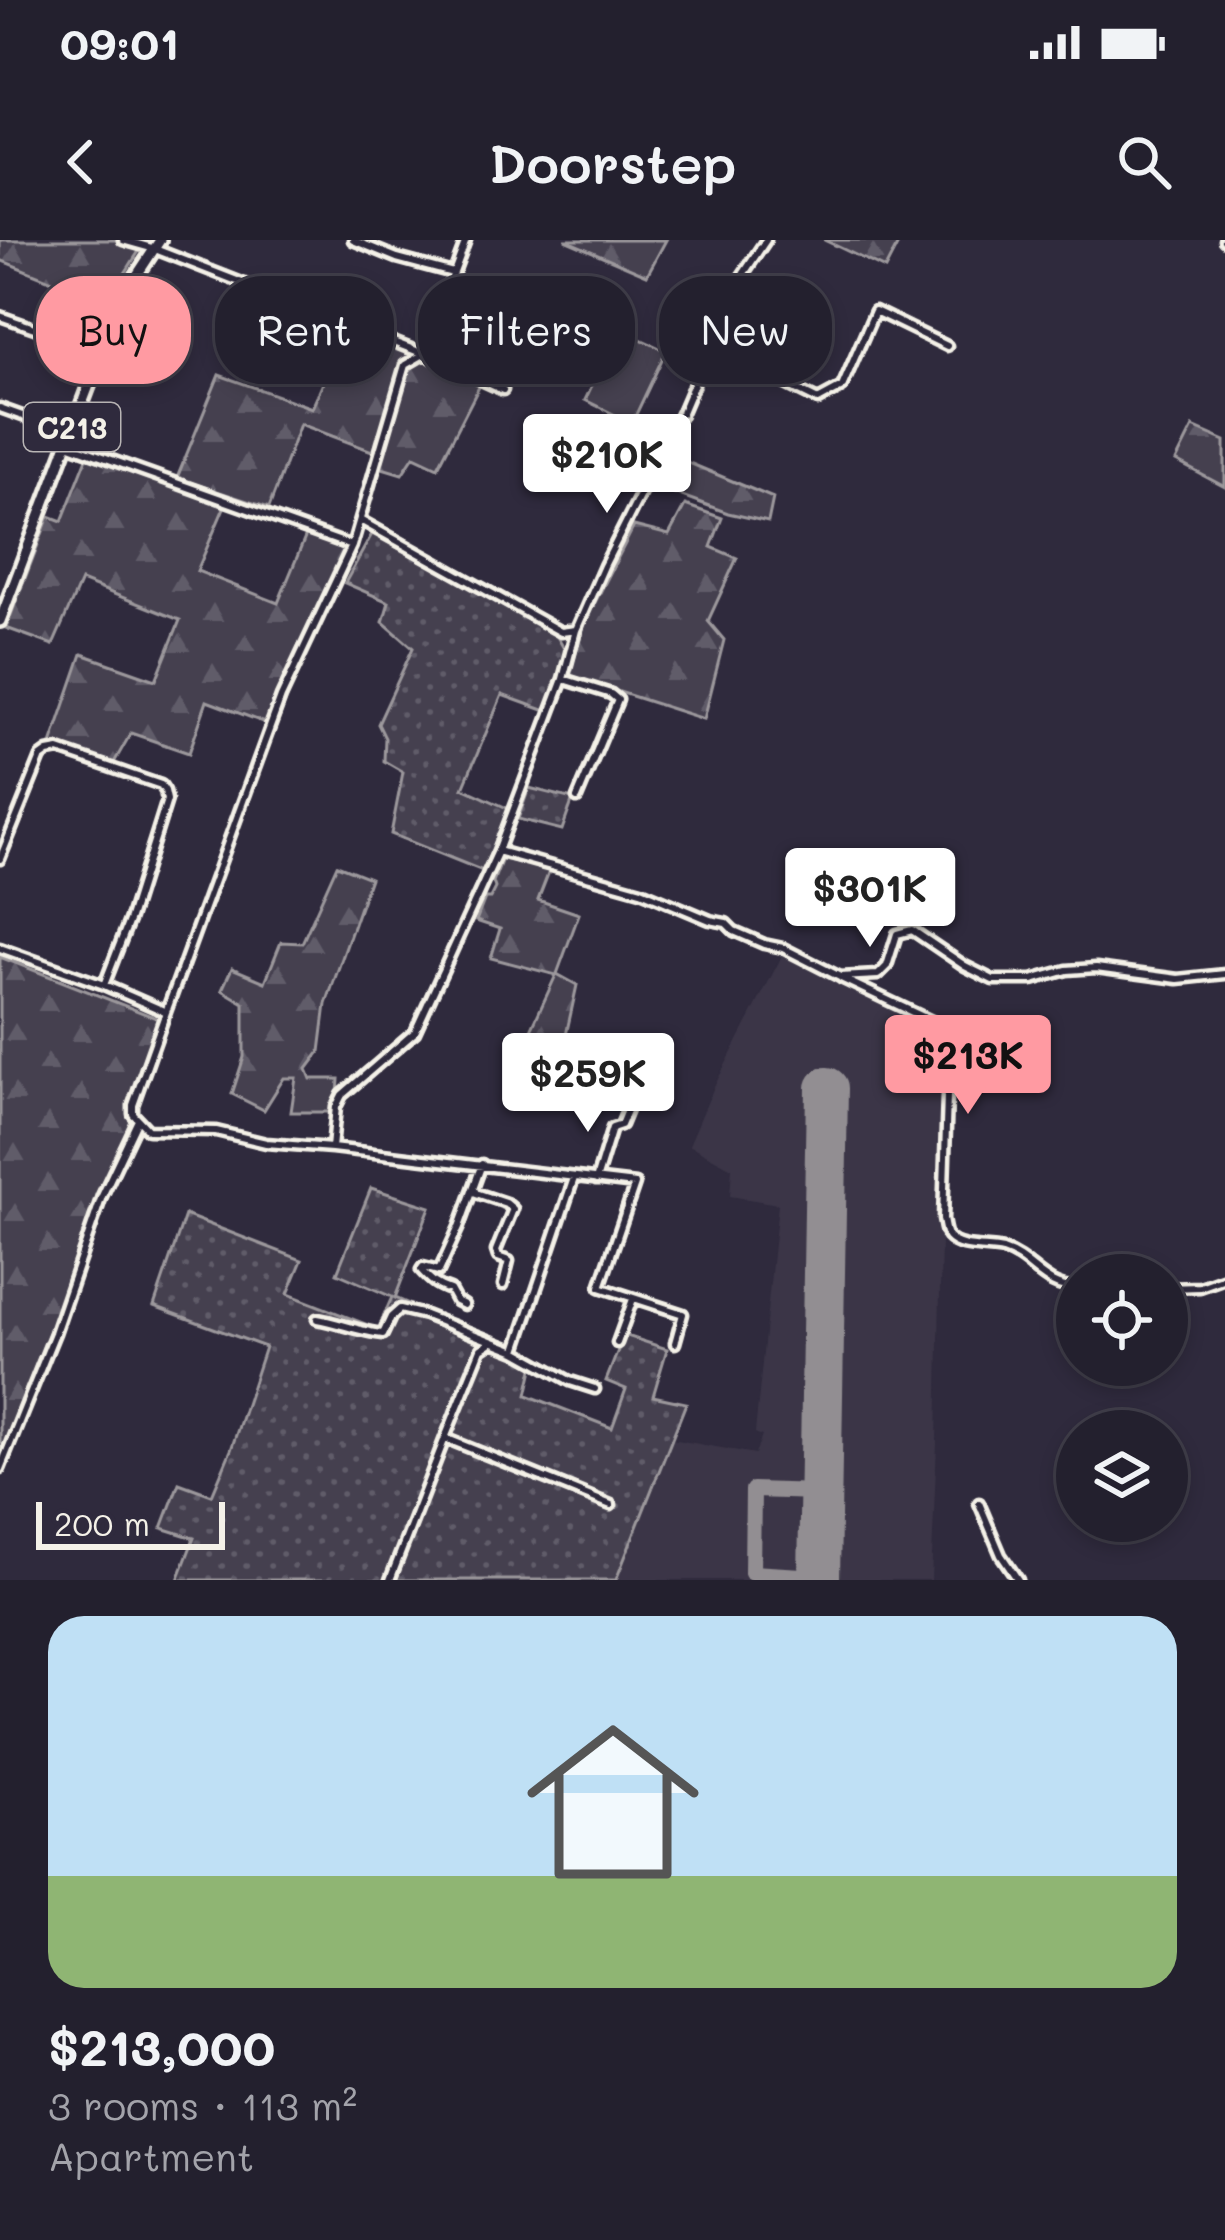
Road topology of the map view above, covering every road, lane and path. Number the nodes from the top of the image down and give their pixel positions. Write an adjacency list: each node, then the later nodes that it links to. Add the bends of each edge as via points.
1 (122, 240): 5 (street)
2 (353, 240): 6 (street)
3 (466, 240): 6 (street)
4 (766, 240): 9 (street)
5 (157, 244): 7 (main road, C213); 13 (street)
6 (453, 273): 8 (street)
7 (136, 276)
8 (452, 276)
9 (742, 276)
10 (0, 316): 11 (street)
11 (36, 329)
12 (947, 346): 18 (street, via 874,311 842,387 818,400)
13 (418, 352)
14 (418, 357): 22 (street, via 405,365)
15 (88, 384): 21 (main road, C213)
16 (490, 384): 19 (street)
17 (693, 384): 25 (street)
18 (786, 384)
19 (503, 390)
20 (0, 408): 21 (street)
21 (68, 438): 23 (street); 24 (main road, C213)
22 (360, 520): 23 (street); 26 (street)
23 (352, 546): 36 (street, via 281,697)
24 (0, 621)
25 (576, 630): 26 (street); 27 (street)
26 (560, 632): 27 (street)
27 (570, 652): 28 (street)
28 (563, 679): 29 (street, via 618,700); 30 (street)
29 (577, 798)
30 (498, 851): 34 (street, via 640,891); 39 (street, via 415,1032 338,1100)
31 (0, 859): 35 (street, via 48,752 166,790)
32 (0, 948): 35 (street)
33 (1225, 974): 34 (street, via 1178,979 1096,968 993,980 913,929 897,934 878,975)
34 (840, 977): 46 (street, via 949,1034 946,1234 1014,1255)
35 (104, 985): 36 (street)
36 (166, 1012): 38 (street, via 133,1105)
37 (628, 1108): 42 (street, via 612,1128)
38 (137, 1122): 39 (street, via 155,1131); 57 (street)
39 (332, 1148): 40 (street)
40 (482, 1165): 41 (street); 43 (street)
41 (574, 1178): 42 (street); 54 (street)
42 (596, 1180): 48 (street, via 635,1184 600,1286)
43 (474, 1185): 45 (street, via 513,1209 496,1251 509,1261); 49 (street, via 439,1271 422,1270)
44 (1225, 1278): 47 (street)
45 (503, 1286)
46 (1056, 1286)
47 (1188, 1287)
48 (634, 1299): 51 (street); 53 (street, via 683,1314)
49 (464, 1305)
50 (317, 1319): 52 (street, via 383,1334 400,1309)
51 (617, 1342)
52 (490, 1343): 54 (street); 56 (street)
53 (675, 1343)
54 (515, 1351): 55 (street)
55 (595, 1389)
56 (445, 1438): 60 (street); 61 (street)
57 (3, 1453): 58 (street)
58 (0, 1469)
59 (979, 1503): 62 (street)
60 (611, 1504)
61 (390, 1580)
62 (1018, 1580)

